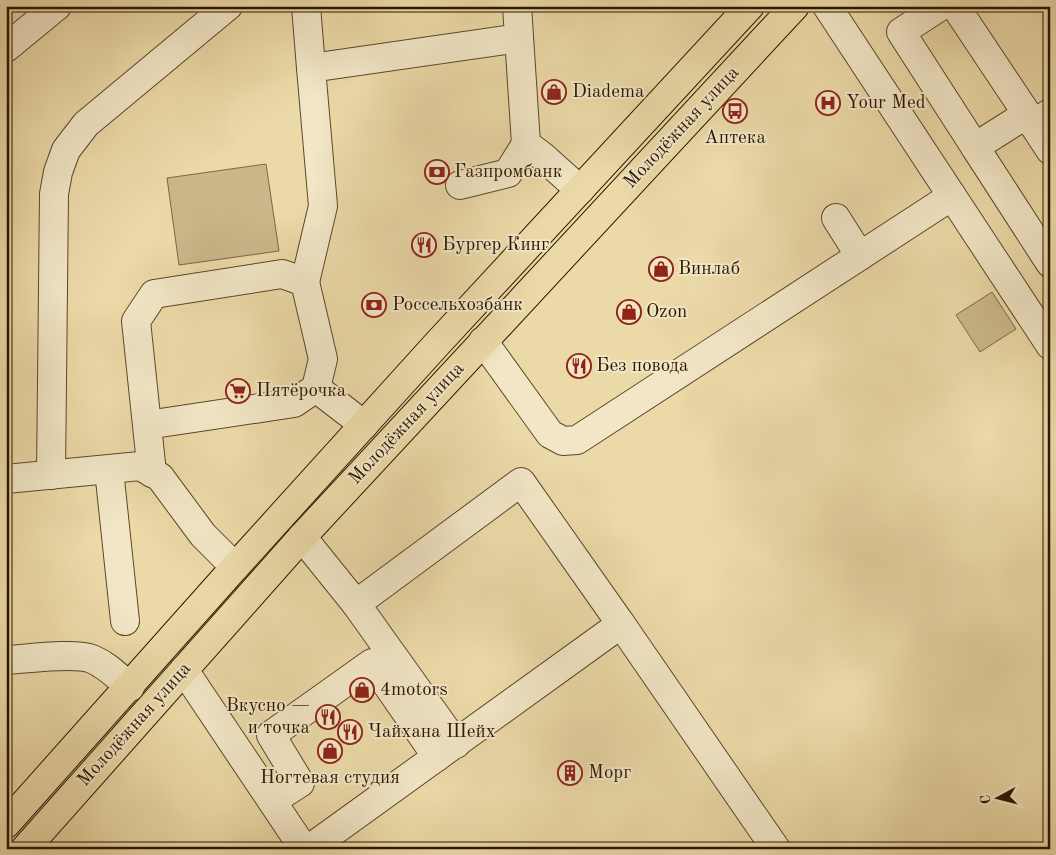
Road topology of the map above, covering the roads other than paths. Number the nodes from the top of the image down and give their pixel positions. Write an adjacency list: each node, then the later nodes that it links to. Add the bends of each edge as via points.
1 (57, 6): 11 (lane)
2 (228, 6): 31 (lane, via 86,124 66,150 54,194)
3 (306, 6): 12 (lane)
4 (517, 6): 10 (lane)
5 (750, 6): 18 (main road, Молодёжная улица)
6 (795, 6): 24 (main road, Молодёжная улица)
7 (827, 6): 19 (lane)
8 (942, 6): 15 (lane, via 901,32)
9 (954, 6): 13 (lane)
10 (519, 38): 12 (lane); 14 (lane)
11 (6, 48)
12 (311, 68): 23 (lane, via 323,206)
13 (1036, 117): 15 (lane); 16 (lane)
14 (526, 144): 17 (lane, via 508,173); 18 (lane)
15 (975, 147): 22 (lane)
16 (1050, 150)
17 (460, 185)
18 (580, 190): 28 (main road, Молодёжная улица)
19 (952, 196): 21 (lane); 25 (lane)
20 (836, 218): 21 (lane)
21 (860, 256): 24 (lane, via 577,440 563,441 550,434)
22 (1050, 263)
23 (305, 282): 26 (lane, via 323,359); 27 (lane, via 282,274 154,294 136,321)
24 (483, 342): 33 (main road, Молодёжная улица)
25 (1050, 346)
26 (316, 388): 27 (lane, via 294,404); 28 (lane)
27 (147, 425): 30 (lane)
28 (364, 425): 34 (main road, Молодёжная улица)
29 (109, 470): 30 (lane, via 140,466); 31 (lane); 36 (lane)
30 (152, 473): 34 (lane, via 160,477 203,535)
31 (51, 475): 32 (lane)
32 (6, 479)
33 (302, 537): 35 (lane); 39 (main road, Молодёжная улица)
34 (235, 568): 40 (main road, Молодёжная улица)
35 (356, 604): 37 (lane, via 521,482); 41 (lane)
36 (125, 621)
37 (621, 624): 41 (lane); 47 (lane)
38 (6, 660): 40 (lane, via 91,658 106,666)
39 (184, 670): 42 (lane); 44 (main road, Молодёжная улица)
40 (130, 687): 43 (main road, Молодёжная улица)
41 (447, 751): 42 (lane, via 372,663 271,735 300,783); 46 (lane)
42 (272, 800): 45 (lane)
43 (6, 824)
44 (26, 849)
45 (304, 849)
46 (308, 849)
47 (776, 849)

